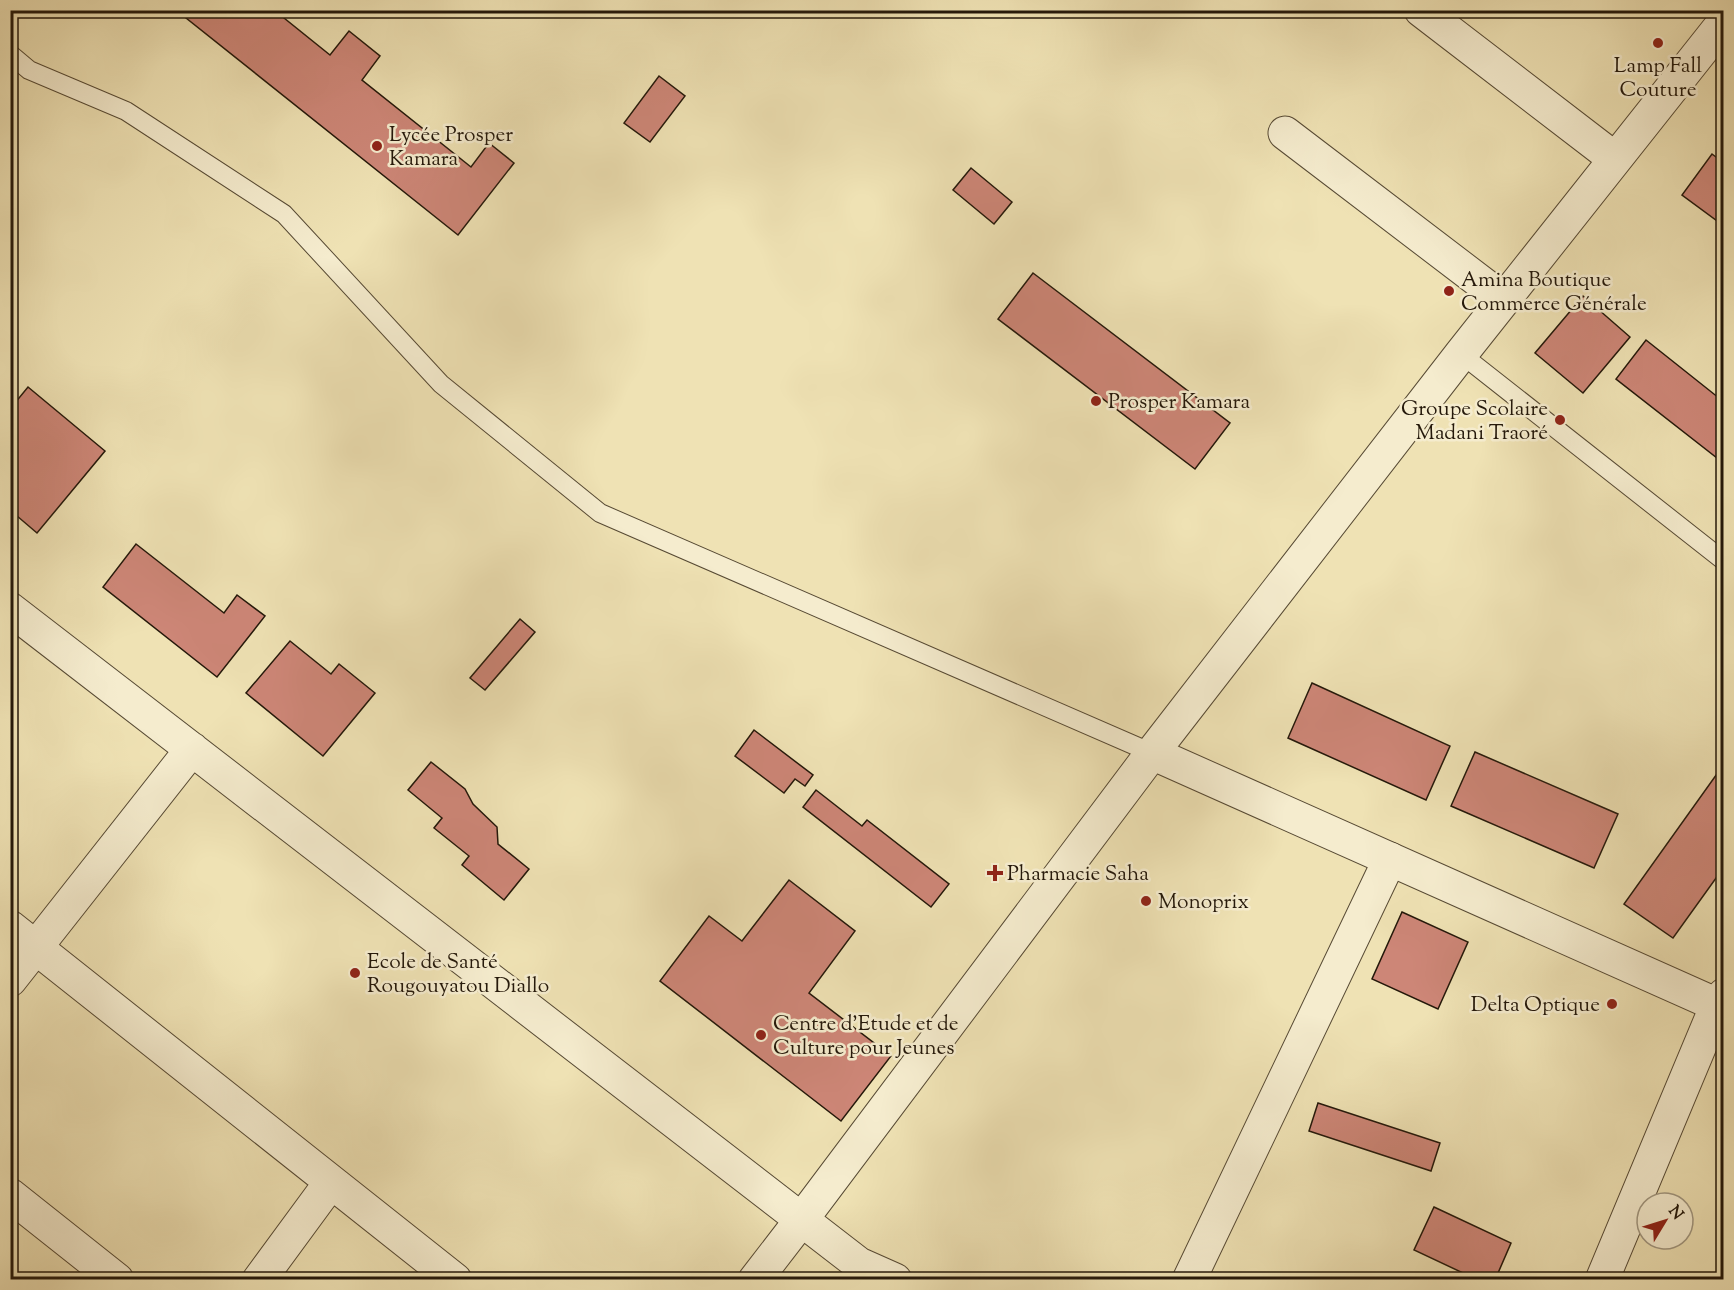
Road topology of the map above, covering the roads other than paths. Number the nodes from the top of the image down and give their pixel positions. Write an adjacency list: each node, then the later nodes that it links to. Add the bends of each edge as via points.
1 (1420, 10): 5 (street)
2 (1724, 21): 5 (street)
3 (10, 54): 11 (lane, via 29,70 126,111 284,214 441,384 600,513)
4 (1285, 133): 6 (street)
5 (1615, 159): 6 (street)
6 (1504, 300): 7 (street)
7 (1461, 354): 8 (lane); 11 (street)
8 (1724, 561)
9 (10, 609): 10 (street)
10 (192, 749): 14 (street); 19 (street)
11 (1152, 753): 12 (street); 19 (street)
12 (1390, 859): 16 (street); 25 (street)
13 (10, 927): 14 (street)
14 (36, 947): 15 (street); 17 (street)
15 (10, 980)
16 (1721, 1002): 26 (street)
17 (332, 1182): 21 (street); 22 (street)
18 (10, 1196): 20 (street)
19 (802, 1219): 23 (street); 24 (street, via 859,1264)
20 (117, 1280)
21 (259, 1280)
22 (455, 1280)
23 (755, 1280)
24 (895, 1280)
25 (1189, 1280)
26 (1602, 1280)

